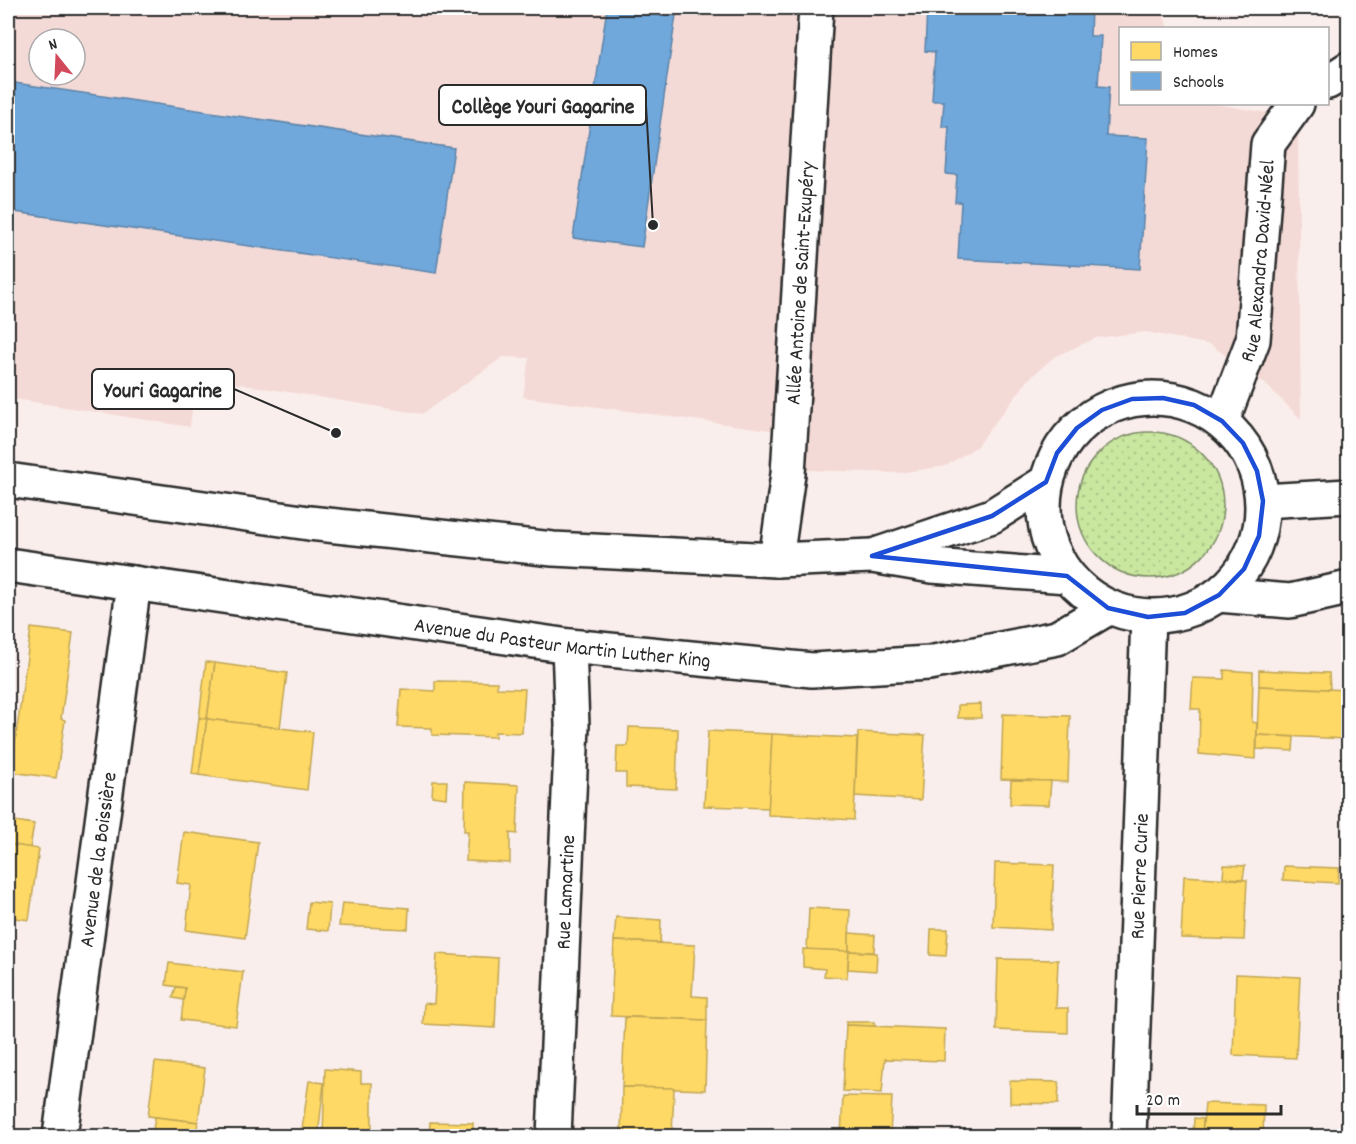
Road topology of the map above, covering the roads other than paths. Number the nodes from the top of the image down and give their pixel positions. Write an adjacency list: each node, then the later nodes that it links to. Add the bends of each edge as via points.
1 (816, 8): 11 (street, Allée Antoine de Saint-Exupéry, via 788,474)
2 (1348, 69): 3 (street)
3 (1329, 81)
4 (1296, 105): 5 (street, Rue Alexandra David-Néel, via 1268,144 1253,340)
5 (1222, 421): 7 (street, via 1194,405 1163,398 1132,399 1102,410 1077,428 1057,453); 9 (street, via 1243,443 1257,471)
6 (8, 480): 11 (street, via 309,523 553,549)
7 (1046, 482): 10 (street, via 992,516); 13 (street, via 1043,515 1050,548)
8 (1348, 496): 9 (street)
9 (1263, 501): 16 (street, via 1259,536 1244,569)
10 (872, 556): 11 (street); 13 (street, via 932,566)
11 (776, 560)
12 (8, 565): 14 (street, Avenue du Pasteur Martin Luther King)
13 (1067, 576): 17 (street)
14 (134, 583): 19 (street, Avenue du Pasteur Martin Luther King); 20 (street, Avenue de la Boissière)
15 (1348, 588): 16 (street, via 1290,601)
16 (1220, 595): 18 (street, via 1185,612)
17 (1108, 608): 18 (street); 19 (street, Avenue du Pasteur Martin Luther King, via 1057,638 929,663 812,670)
18 (1148, 617): 22 (street, Rue Pierre Curie)
19 (569, 646): 21 (street, Rue Lamartine, via 572,726)
20 (60, 1137)
21 (554, 1137)
22 (1129, 1137)

